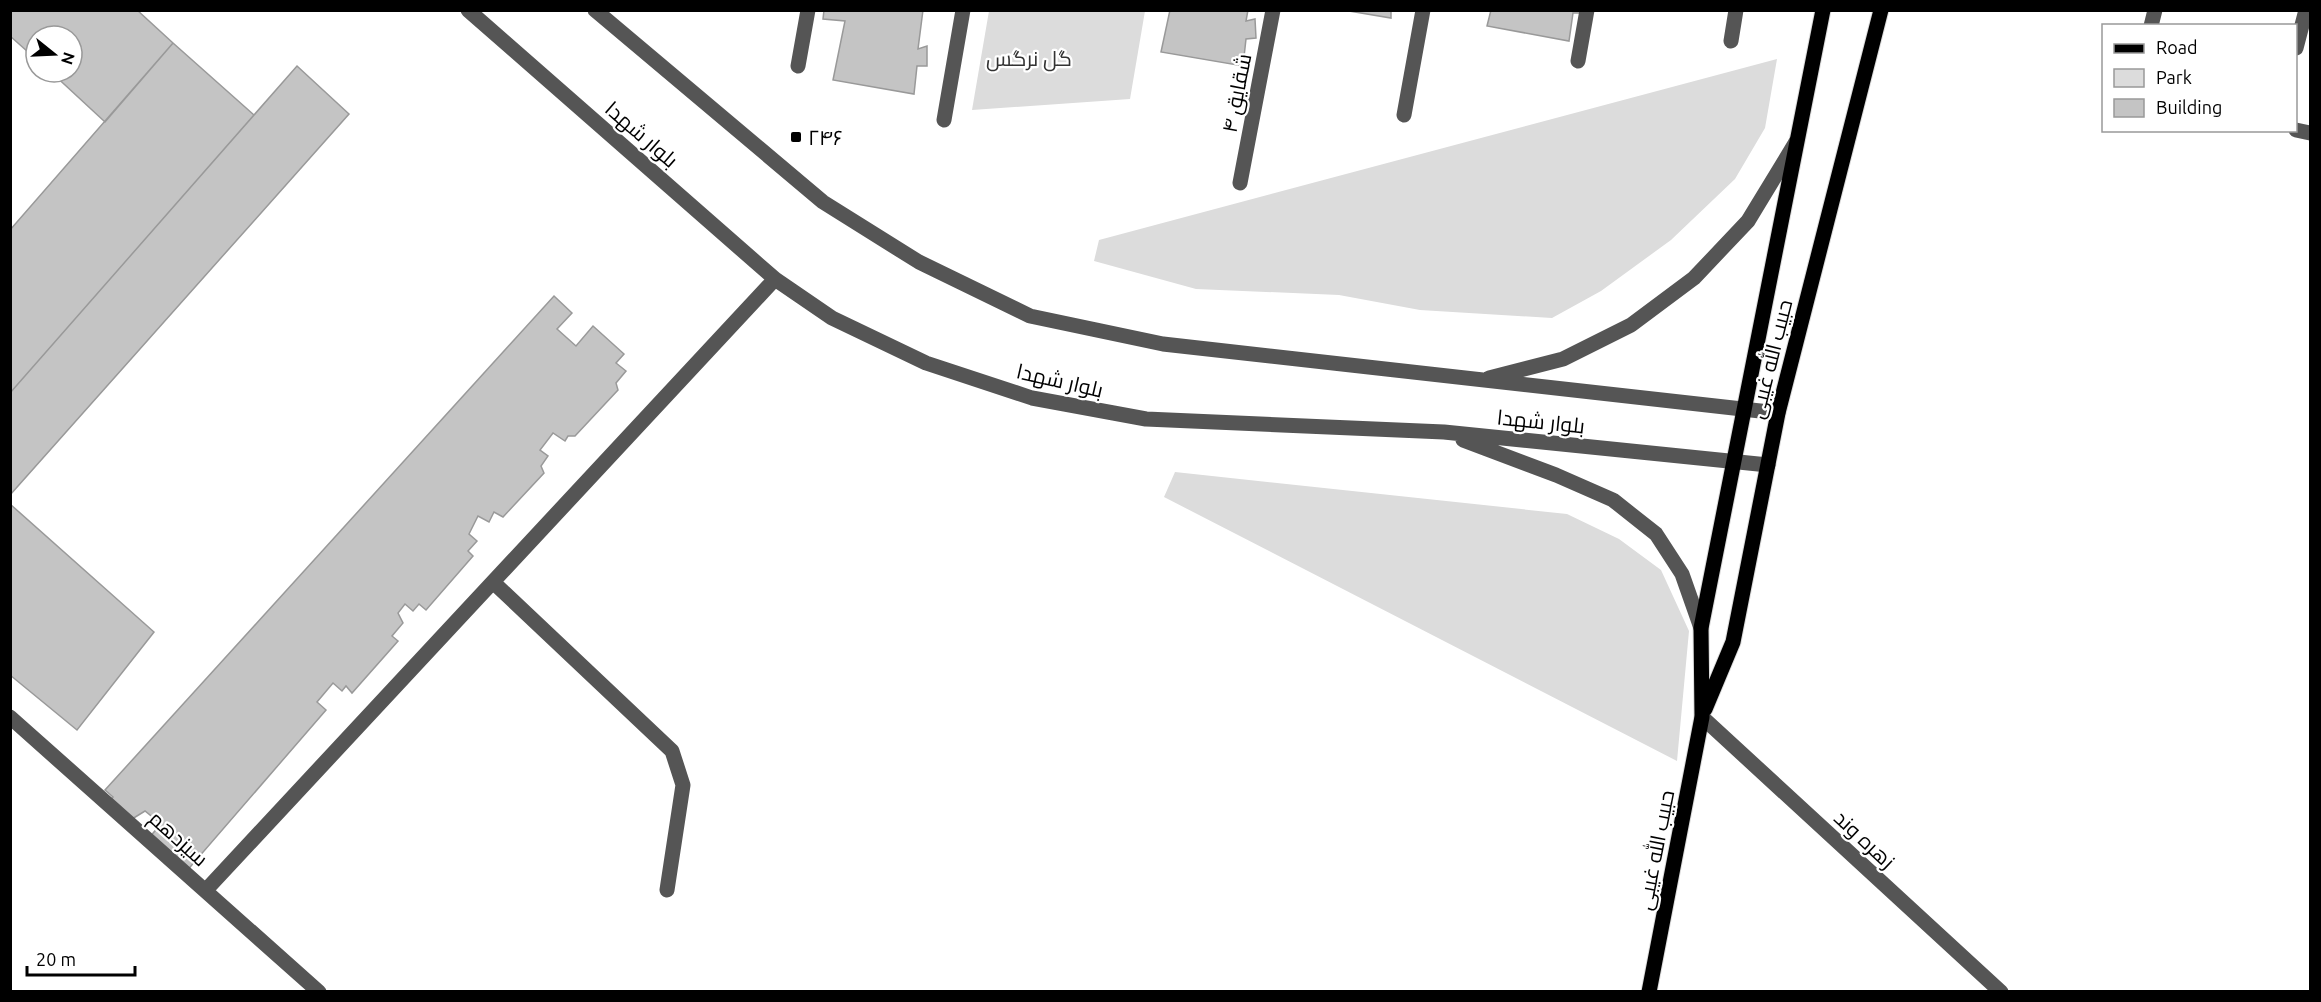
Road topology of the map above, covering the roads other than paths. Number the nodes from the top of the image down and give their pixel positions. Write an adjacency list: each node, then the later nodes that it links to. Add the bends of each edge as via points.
1 (468, 10): 20 (street, بلوار شهدا)
2 (595, 10): 21 (street, بلوار شهدا, via 823,202 919,262 1030,316 1162,344)
3 (808, 10): 15 (street)
4 (963, 10): 17 (street)
5 (1273, 10): 19 (street, شقایق ۴)
6 (1423, 10): 16 (street)
7 (1587, 10): 14 (street)
8 (1736, 10): 12 (street)
9 (1823, 10): 18 (main road, حبیب الله غیبی)
10 (1881, 10): 23 (main road, حبیب الله غیبی)
11 (2306, 10): 13 (street)
12 (1731, 41)
13 (2297, 41)
14 (1578, 61)
15 (798, 66)
16 (1404, 115)
17 (944, 120)
18 (1799, 137): 21 (street, via 1748,221 1694,278 1631,325 1563,359); 22 (main road, حبیب الله غیبی)
19 (1240, 183)
20 (775, 279): 24 (street, بلوار شهدا, via 832,318 926,363 1032,398 1146,419); 27 (street)
21 (1480, 381): 22 (street, بلوار شهدا)
22 (1744, 409): 23 (street, بلوار شهدا); 25 (main road, حبیب الله غیبی)
23 (1778, 413): 26 (main road, حبیب الله غیبی)
24 (1444, 432): 25 (street, بلوار شهدا); 28 (street, via 1613,500 1656,534 1682,574)
25 (1734, 462): 26 (street, بلوار شهدا); 28 (main road, حبیب الله غیبی)
26 (1768, 465): 30 (main road, حبیب الله غیبی, via 1733,642)
27 (493, 582): 31 (street); 32 (street, via 672,751 683,785)
28 (1701, 628): 30 (main road, حبیب الله غیبی)
29 (10, 717): 31 (street, سیزدهم)
30 (1702, 717): 34 (main road, حبیب الله غیبی); 35 (street, زهره وند)
31 (206, 890): 33 (street, سیزدهم)
32 (667, 890)
33 (319, 992)
34 (1649, 992)
35 (2001, 992)

